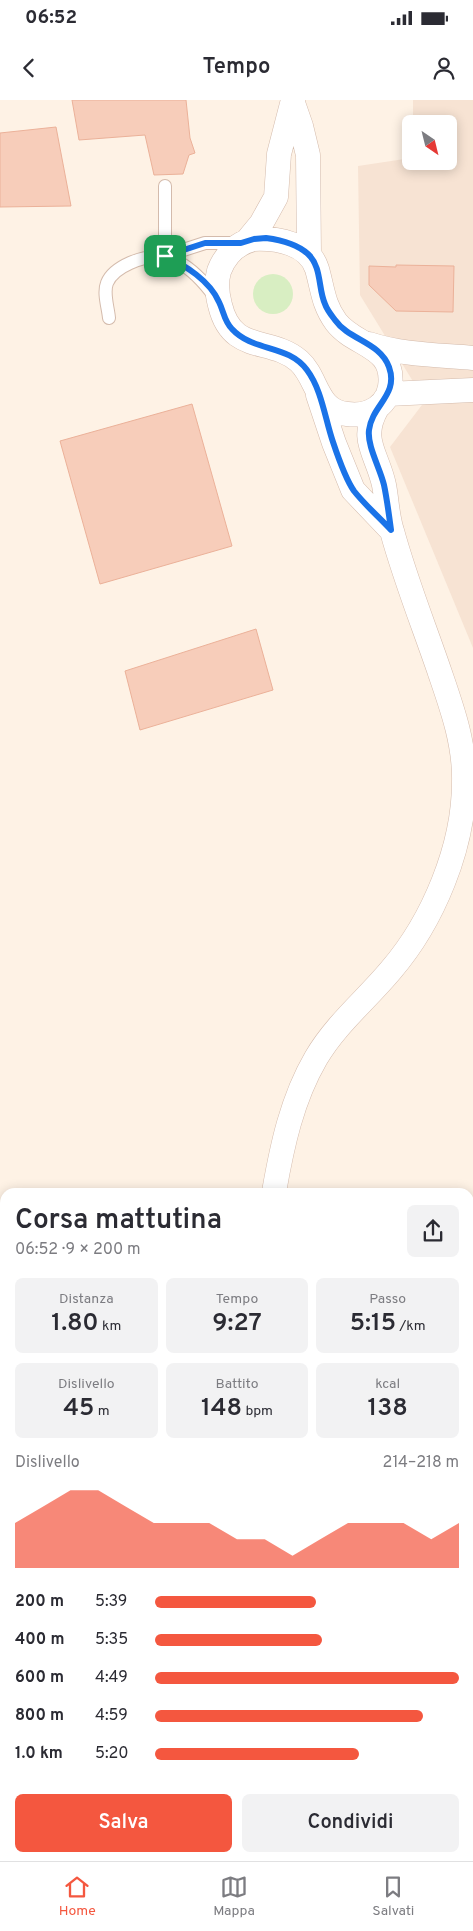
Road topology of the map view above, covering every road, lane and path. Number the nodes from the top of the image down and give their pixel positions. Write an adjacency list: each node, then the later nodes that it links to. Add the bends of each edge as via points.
1 (293, 102): 3 (street, via 279,154 276,197 261,224); 4 (street, via 308,154)
2 (165, 186): 5 (lane)
3 (244, 242): 4 (street, via 266,238 280,240); 5 (lane, via 205,243); 6 (street, via 228,255 221,268 217,284)
4 (309, 255): 8 (street, via 317,270 325,304 335,320 346,332)
5 (159, 257): 6 (lane, via 184,264); 7 (lane, via 135,261 119,268 108,282 106,291)
6 (219, 302): 11 (street, via 227,323 239,336 296,359 308,371)
7 (109, 318)
8 (368, 344): 9 (street, via 404,353); 12 (street, via 379,352 389,367 390,378)
9 (473, 358)
10 (473, 390): 12 (street)
11 (317, 392): 12 (street, via 324,404 341,414 359,415); 13 (street, via 353,490)
12 (383, 401): 13 (street, via 371,419 368,431 384,485)
13 (391, 530): 14 (street, via 454,712 464,782 461,818 444,878 415,938 389,972 331,1035 315,1059 290,1118)
14 (275, 1188)

